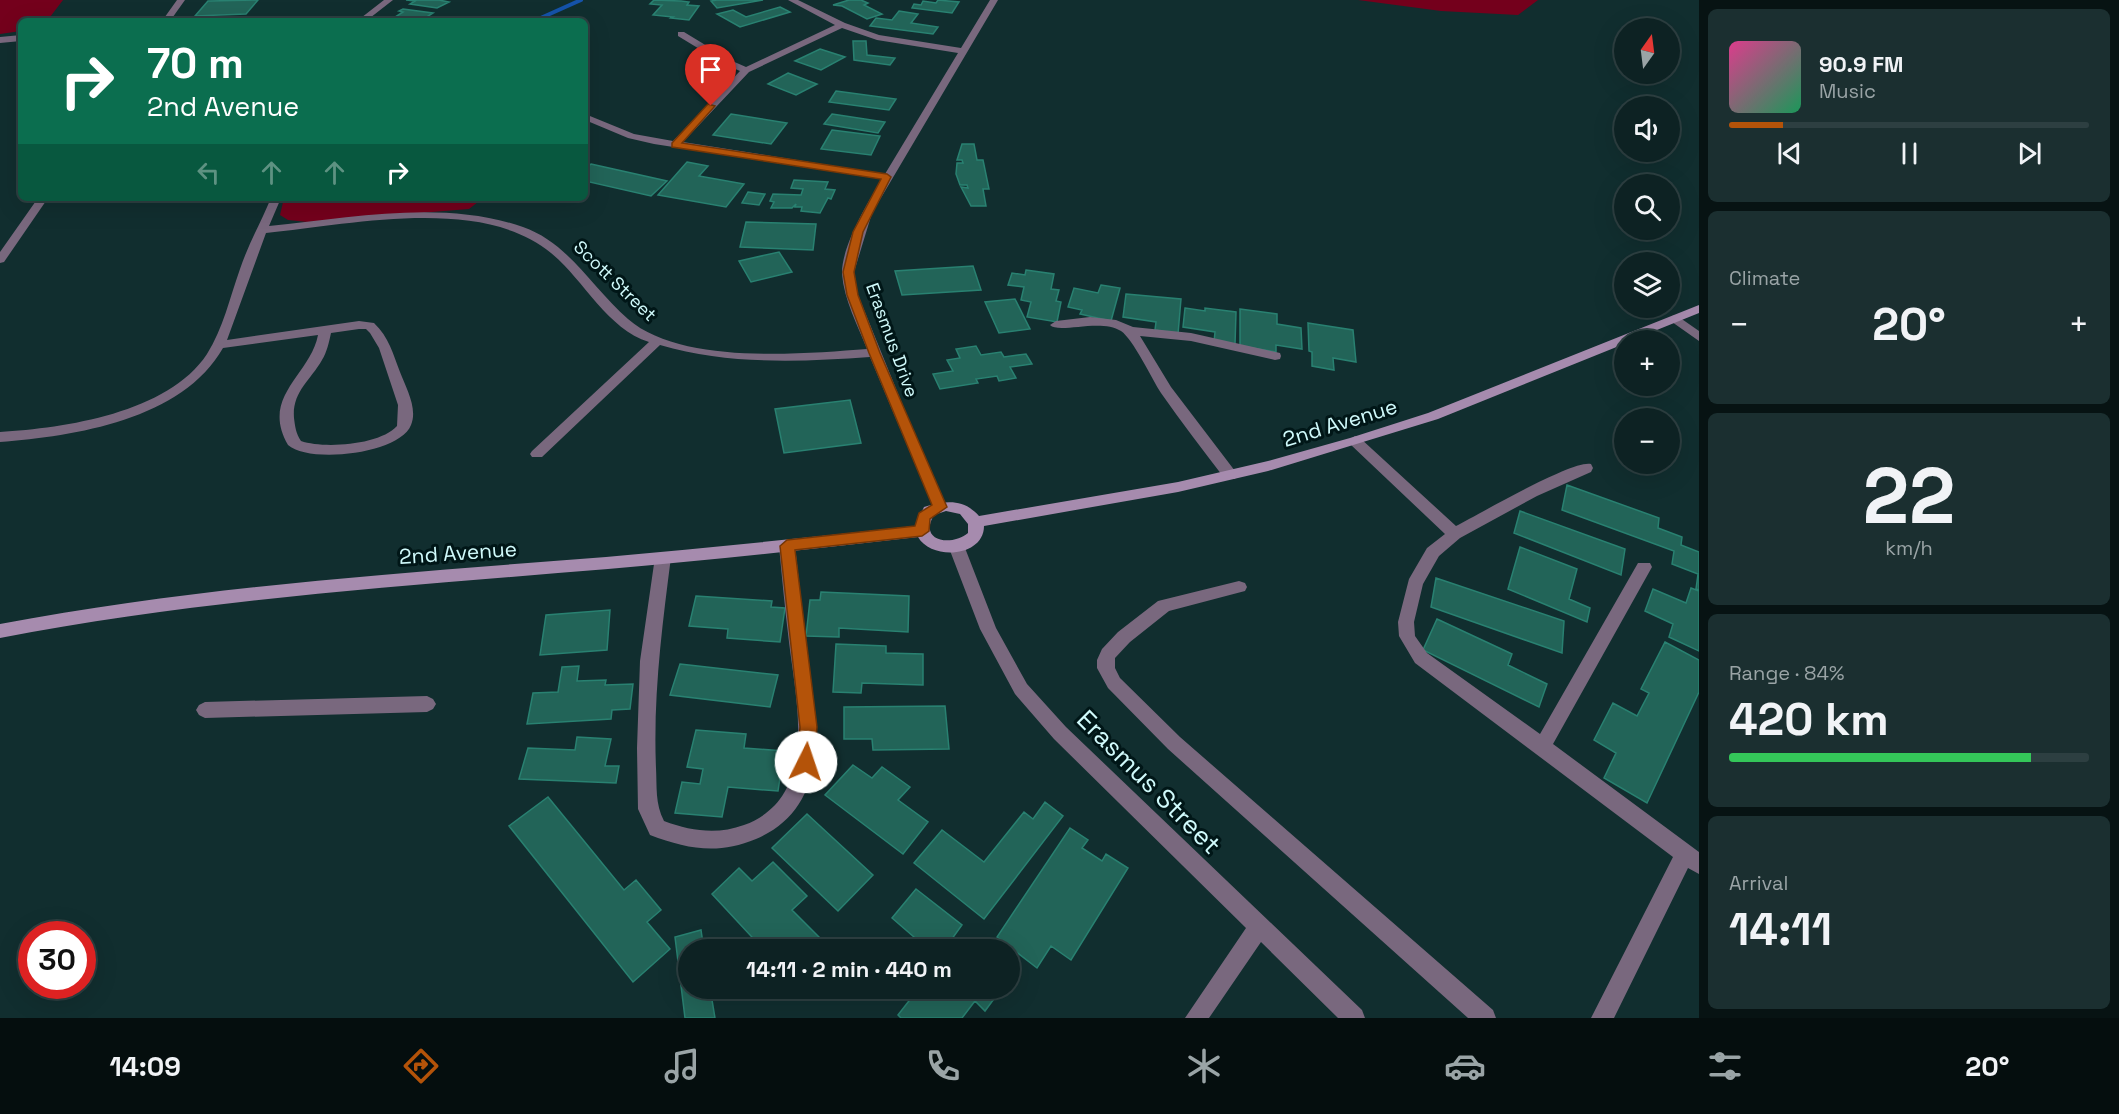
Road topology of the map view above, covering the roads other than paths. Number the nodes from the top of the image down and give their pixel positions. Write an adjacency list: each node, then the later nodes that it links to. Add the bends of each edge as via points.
1 (181, 0): 5 (street)
2 (389, 0): 6 (street)
3 (792, 0): 7 (street)
4 (994, 0): 11 (street, Erasmus Drive)
5 (168, 18)
6 (365, 18)
7 (842, 26): 11 (street, via 877,37); 12 (street)
8 (681, 34): 12 (street)
9 (18, 38): 10 (street)
10 (0, 40)
11 (964, 51): 15 (street, Erasmus Drive)
12 (746, 70): 14 (street)
13 (588, 118): 14 (street, via 631,136)
14 (675, 145): 15 (street)
15 (887, 177): 28 (street, Erasmus Drive, via 858,232 848,272 852,295)
16 (41, 201): 19 (street)
17 (275, 201): 18 (street)
18 (264, 230): 26 (street, Scott Street, via 443,216 477,219 521,230 556,249 641,334); 27 (street)
19 (0, 260)
20 (1699, 309): 21 (street, 2nd Avenue)
21 (1676, 319): 25 (street); 31 (street, 2nd Avenue, via 1433,416)
22 (1056, 325): 24 (street, via 1099,322)
23 (325, 329): 23 (street, via 316,360 287,398 293,441 311,448 385,442 399,433 406,419 401,391 381,339 370,326); 27 (street)
24 (1130, 331): 29 (street, via 1191,337); 34 (street, via 1162,386)
25 (1699, 337)
26 (658, 340): 28 (street, Scott Street, via 708,353 748,356); 32 (street)
27 (218, 345): 30 (street, via 205,365 159,400 82,427)
28 (874, 353): 35 (street, Erasmus Drive)
29 (1275, 356)
30 (0, 436)
31 (1355, 441): 34 (street, 2nd Avenue); 38 (street)
32 (537, 454)
33 (1586, 468): 38 (street)
34 (1230, 475): 36 (street, 2nd Avenue, via 1092,504)
35 (940, 507): 36 (street, via 964,510); 37 (street, via 924,517)
36 (976, 522): 40 (street, via 976,535)
37 (922, 531): 39 (street, 2nd Avenue); 40 (street, via 932,543)
38 (1455, 534): 47 (street, via 1433,552 1415,584 1406,622 1407,636 1421,658)
39 (787, 546): 41 (street, 2nd Avenue); 41 (street, via 808,727 806,762 796,793 782,812 758,830 725,841 686,839 657,828 648,809 649,661)
40 (957, 548): 49 (street, Erasmus Street, via 988,629 1021,688 1060,733)
41 (663, 557): 44 (street, 2nd Avenue, via 195,597)
42 (1644, 567): 47 (street)
43 (1239, 587): 52 (street, via 1164,606 1146,619 1108,654 1106,668 1114,683 1174,743)
44 (0, 631)
45 (427, 704): 46 (street)
46 (205, 710)
47 (1542, 747): 48 (street)
48 (1692, 859): 53 (street)
49 (1259, 927): 50 (street); 51 (street, Erasmus Street)
50 (1196, 1018)
51 (1354, 1018)
52 (1485, 1018)
53 (1602, 1018)

